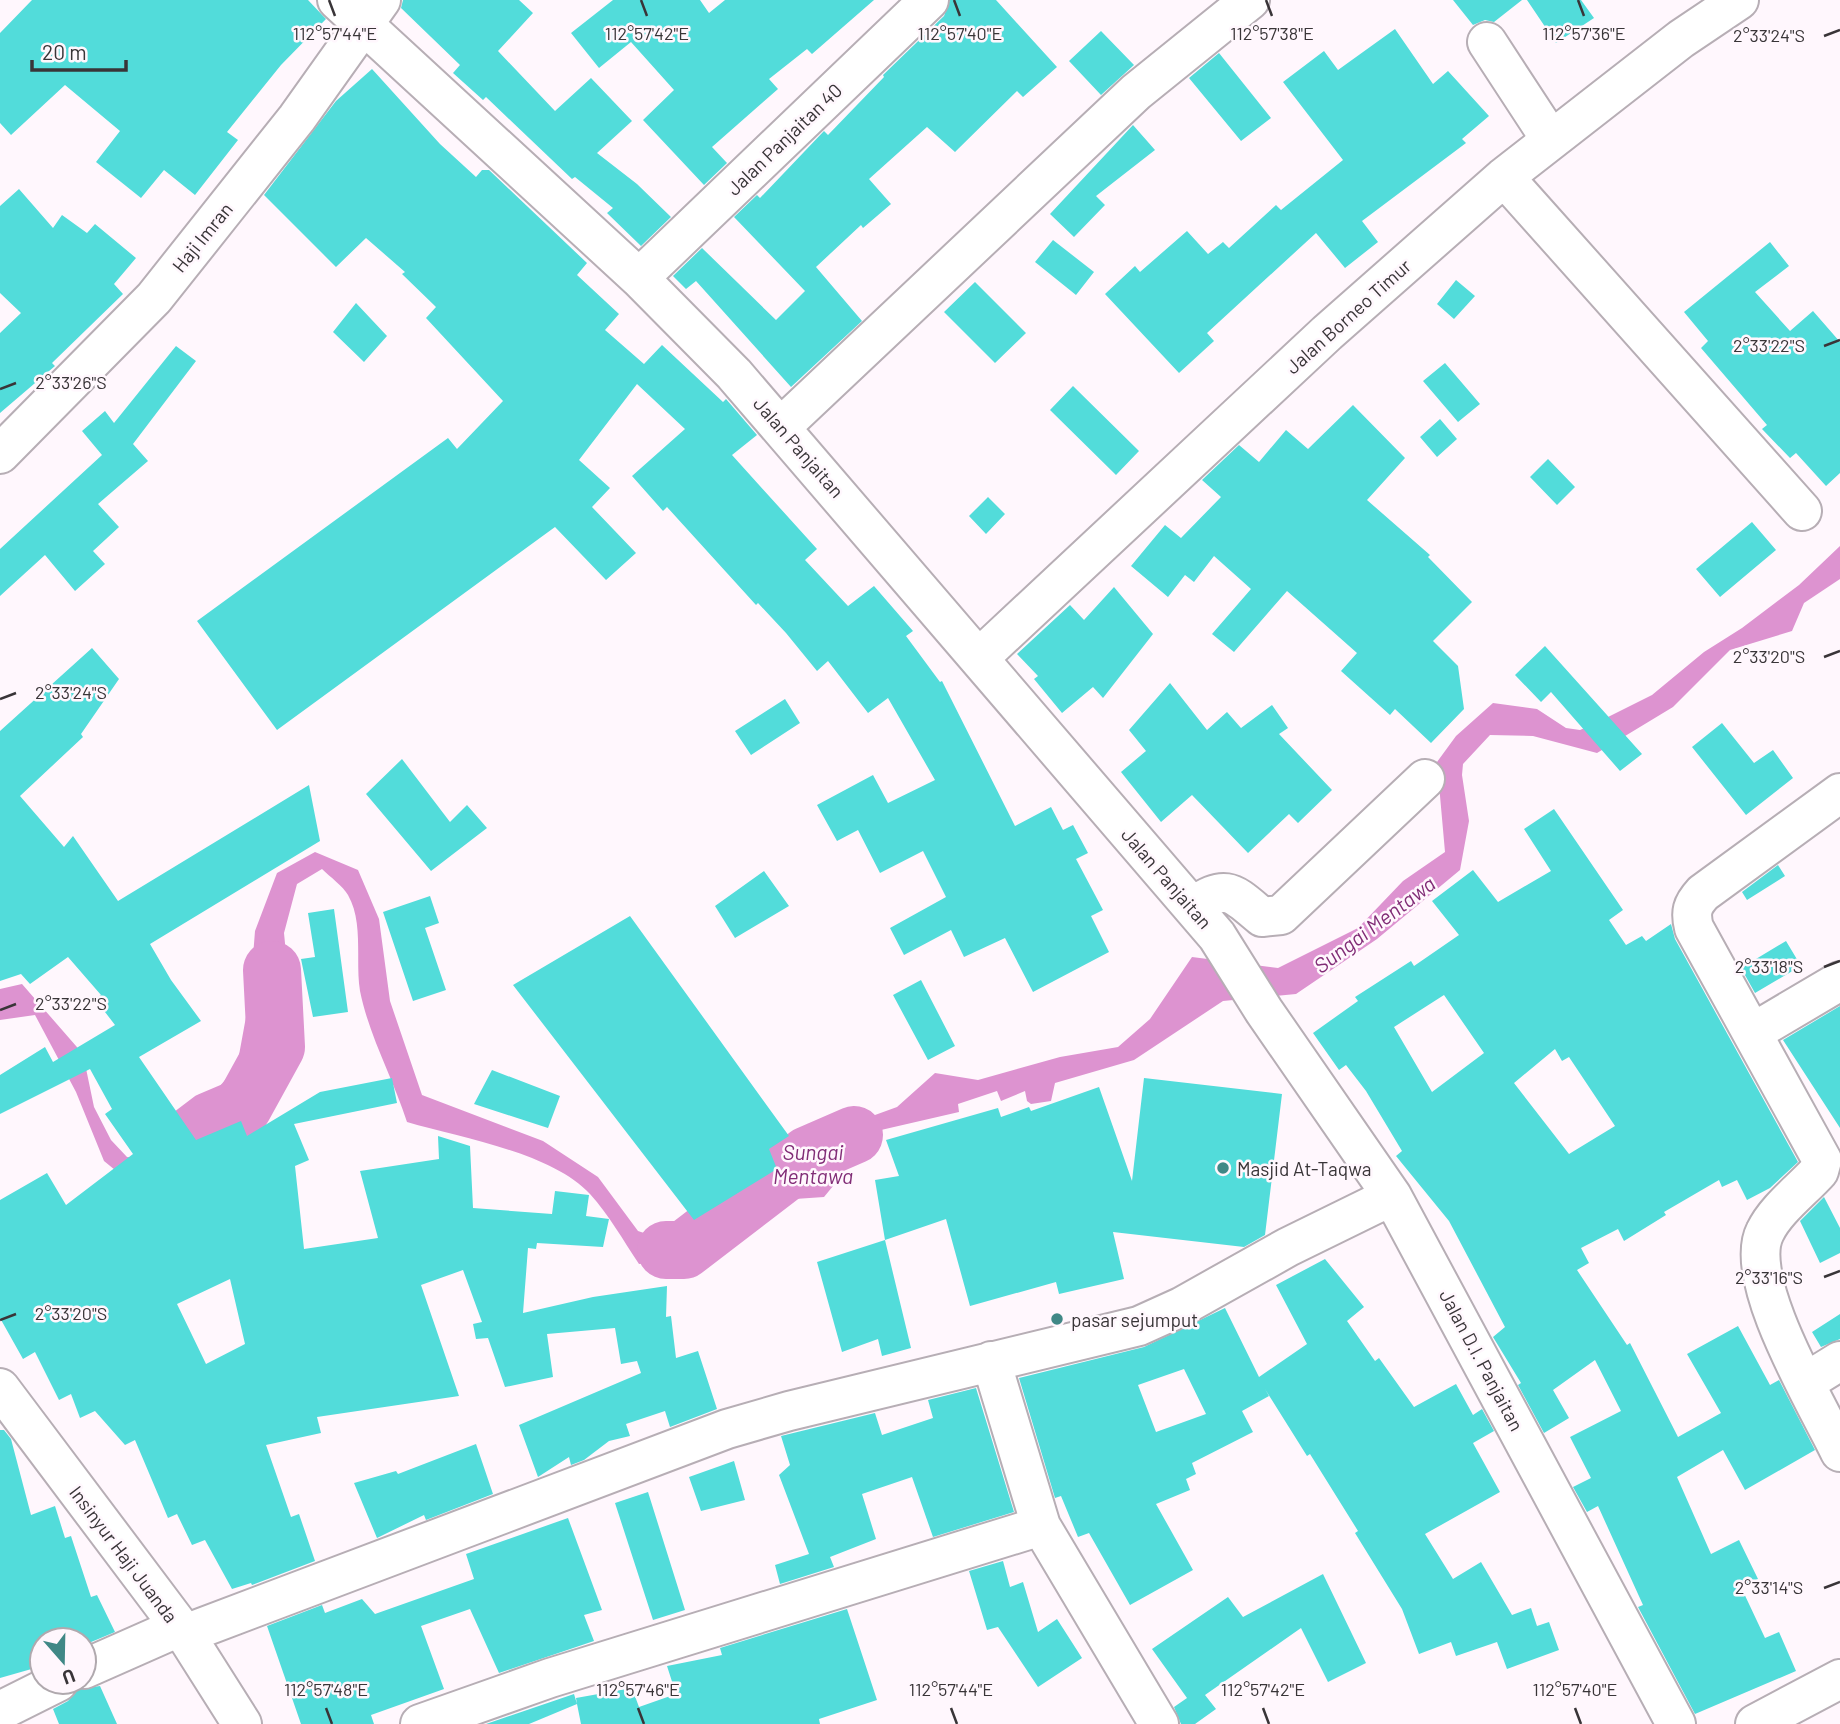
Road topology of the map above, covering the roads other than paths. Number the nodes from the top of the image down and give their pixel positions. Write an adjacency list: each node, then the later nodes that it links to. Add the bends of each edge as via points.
1 (929, 0): 8 (street, Jalan Panjaitan 40)
2 (1250, 0): 9 (street, via 1136,92)
3 (1740, 0): 6 (street, Jalan Borneo Timur, via 1681,39)
4 (360, 8): 8 (street, Jalan Panjaitan); 10 (street, Haji Imran, via 297,118 154,298)
5 (1487, 42): 6 (street)
6 (1551, 140): 7 (street, Jalan Borneo Timur)
7 (1504, 177): 11 (street); 12 (street, Jalan Borneo Timur, via 1327,333)
8 (639, 278): 9 (street, Jalan Panjaitan)
9 (782, 426): 12 (street, Jalan Panjaitan)
10 (0, 454)
11 (1802, 510)
12 (979, 658): 15 (street, Jalan Panjaitan)
13 (1426, 779): 15 (street, via 1281,915 1269,919 1232,892 1221,891)
14 (1840, 793): 18 (street, via 1693,904 1695,928)
15 (1192, 907): 17 (street, Jalan Panjaitan, via 1217,936)
16 (1840, 981): 18 (street)
17 (1264, 1011): 19 (street, Jalan D.I. Panjaitan)
18 (1752, 1033): 22 (street, via 1822,1160 1819,1171 1774,1219 1761,1243 1764,1288)
19 (1392, 1196): 20 (street, via 1160,1317 1118,1332); 35 (street, Jalan D.I. Panjaitan)
20 (991, 1361): 26 (street); 27 (street, via 727,1429)
21 (1840, 1361): 22 (street)
22 (1806, 1382): 25 (street)
23 (0, 1388): 24 (street, Insinyur Haji Juanda)
24 (13, 1428): 27 (street, Insinyur Haji Juanda)
25 (1840, 1452)
26 (1041, 1526): 33 (street, via 550,1678); 34 (street)
27 (182, 1630): 28 (street); 32 (street, Insinyur Haji Juanda)
28 (98, 1663)
29 (1840, 1679): 36 (street)
30 (30, 1696): 31 (street)
31 (0, 1711)
32 (242, 1724)
33 (420, 1724)
34 (1159, 1724)
35 (1676, 1724)
36 (1755, 1724)

